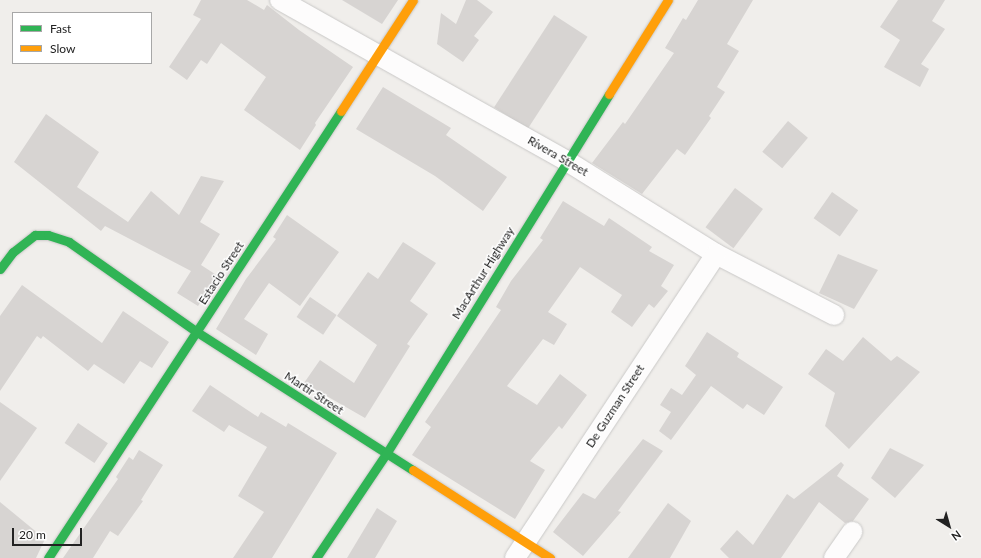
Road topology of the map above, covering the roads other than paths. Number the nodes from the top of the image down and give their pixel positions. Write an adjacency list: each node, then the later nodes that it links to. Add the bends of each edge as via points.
1 (280, 0): 4 (street, Rivera Street)
2 (413, 0): 4 (main road, Estacio Street)
3 (668, 0): 5 (main road, MacArthur Highway)
4 (376, 56): 5 (street, Rivera Street); 9 (main road, Estacio Street)
5 (567, 161): 6 (street, Rivera Street); 10 (main road, MacArthur Highway)
6 (716, 254): 8 (street, Rivera Street); 12 (street, De Guzman Street)
7 (0, 269): 9 (main road, Martir Street, via 13,252 35,235 48,235 69,242)
8 (834, 315)
9 (197, 332): 10 (main road, Martir Street); 13 (main road, Estacio Street)
10 (386, 454): 12 (main road, Martir Street); 14 (main road, MacArthur Highway)
11 (852, 532): 16 (street)
12 (520, 550): 15 (main road, Martir Street)
13 (48, 558)
14 (316, 558)
15 (550, 558)
16 (834, 558)

